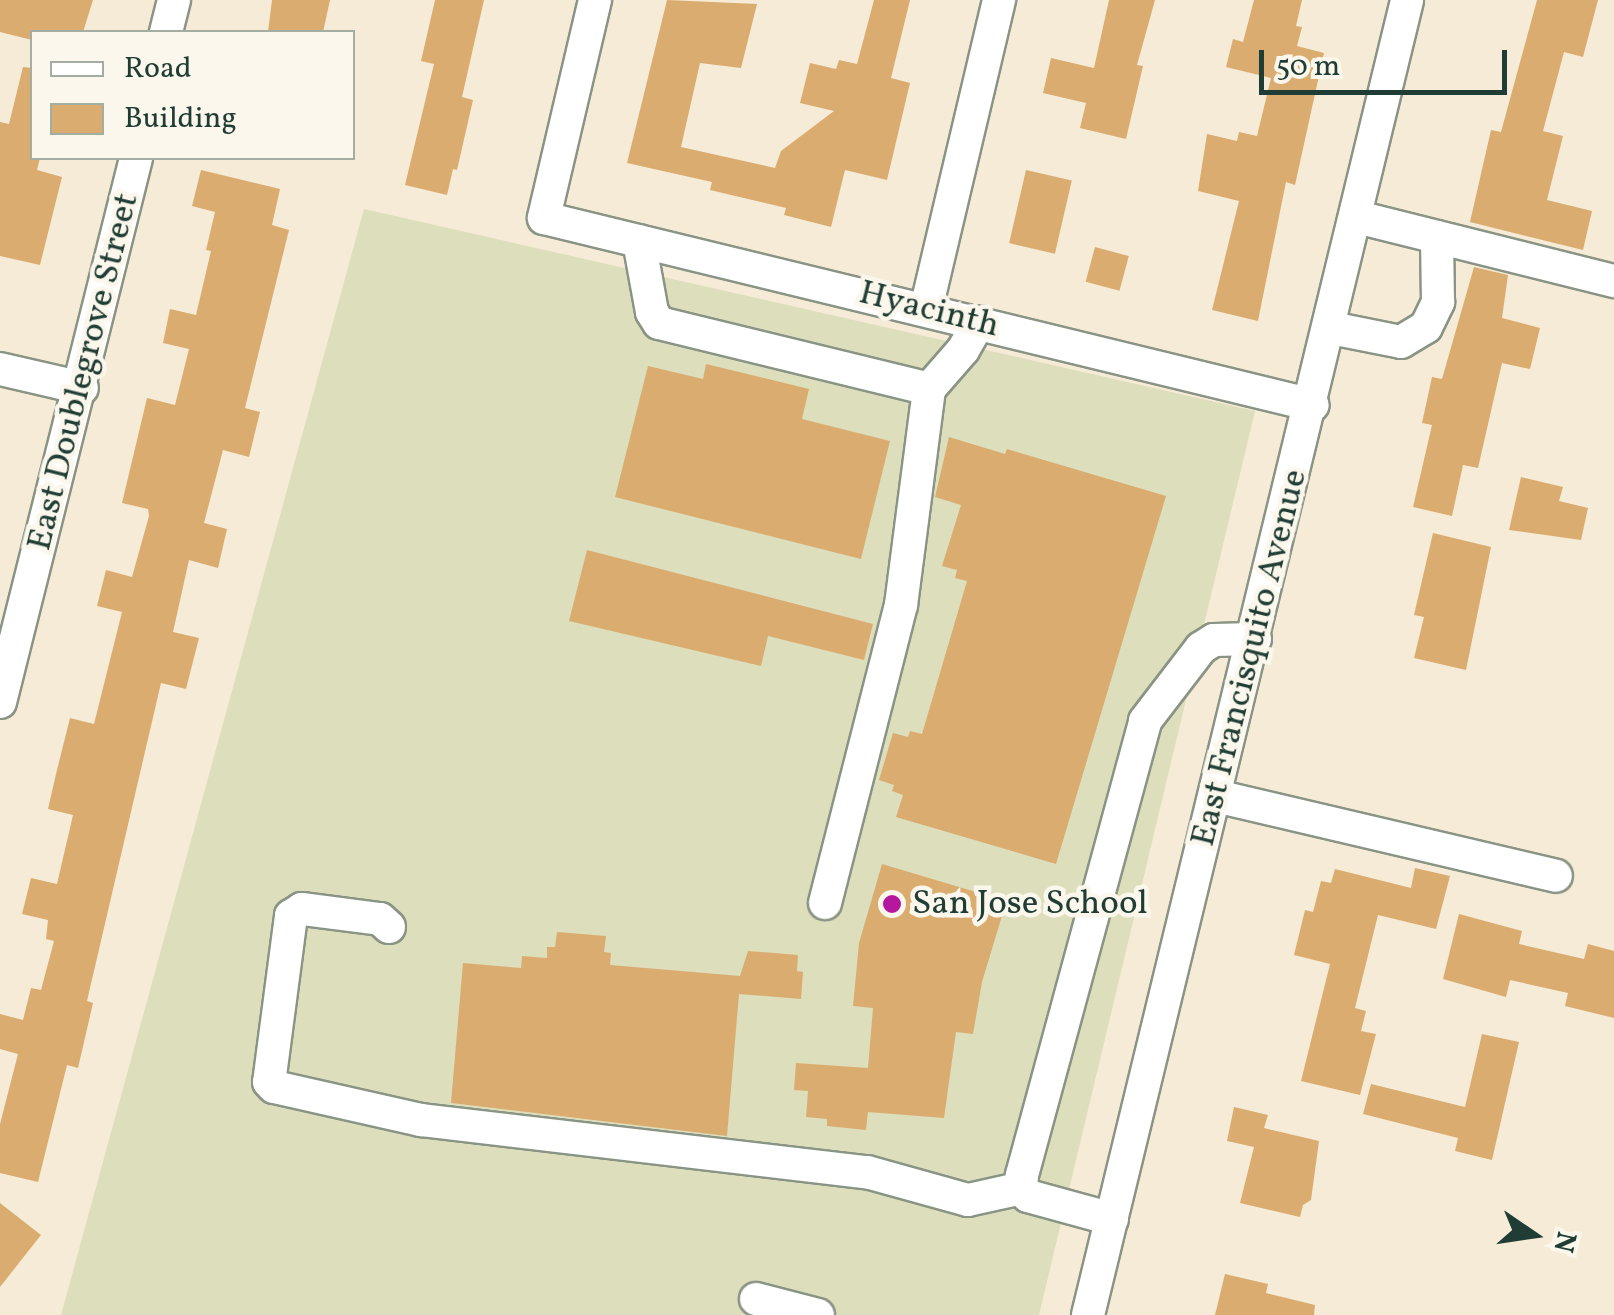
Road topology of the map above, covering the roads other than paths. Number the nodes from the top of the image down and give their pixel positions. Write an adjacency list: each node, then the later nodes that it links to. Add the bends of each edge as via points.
1 (174, 0): 5 (street)
2 (595, 0): 9 (street, Hyacinth, via 544,218)
3 (999, 0): 11 (street)
4 (1407, 0): 7 (street, East Francisquito Avenue)
5 (166, 30)
6 (136, 160): 15 (street, East Doublegrove Street)
7 (1356, 217): 8 (street); 13 (street, East Francisquito Avenue)
8 (1436, 236): 10 (street); 13 (street, via 1438,302 1426,327 1402,342)
9 (640, 241): 11 (street, Hyacinth); 16 (street, via 659,323)
10 (1614, 280)
11 (926, 309): 12 (street, Hyacinth)
12 (979, 322): 16 (street); 17 (street, Hyacinth)
13 (1331, 328): 17 (street, East Francisquito Avenue)
14 (0, 368): 15 (street)
15 (82, 388): 19 (street, East Doublegrove Street)
16 (929, 389): 22 (street, via 902,605)
17 (1313, 404): 18 (street, East Francisquito Avenue)
18 (1255, 638): 20 (street, East Francisquito Avenue); 24 (street, via 1214,640 1200,648 1145,721)
19 (0, 702)
20 (1216, 796): 21 (street); 25 (street, East Francisquito Avenue)
21 (1556, 876)
22 (825, 904)
23 (389, 927): 24 (street, via 380,918 302,909 291,916 274,1087 421,1120 867,1172 968,1200)
24 (1022, 1188): 25 (street, via 1028,1196)
25 (1112, 1219): 28 (street, East Francisquito Avenue)
26 (756, 1299): 27 (street)
27 (818, 1315)
28 (1088, 1315)

